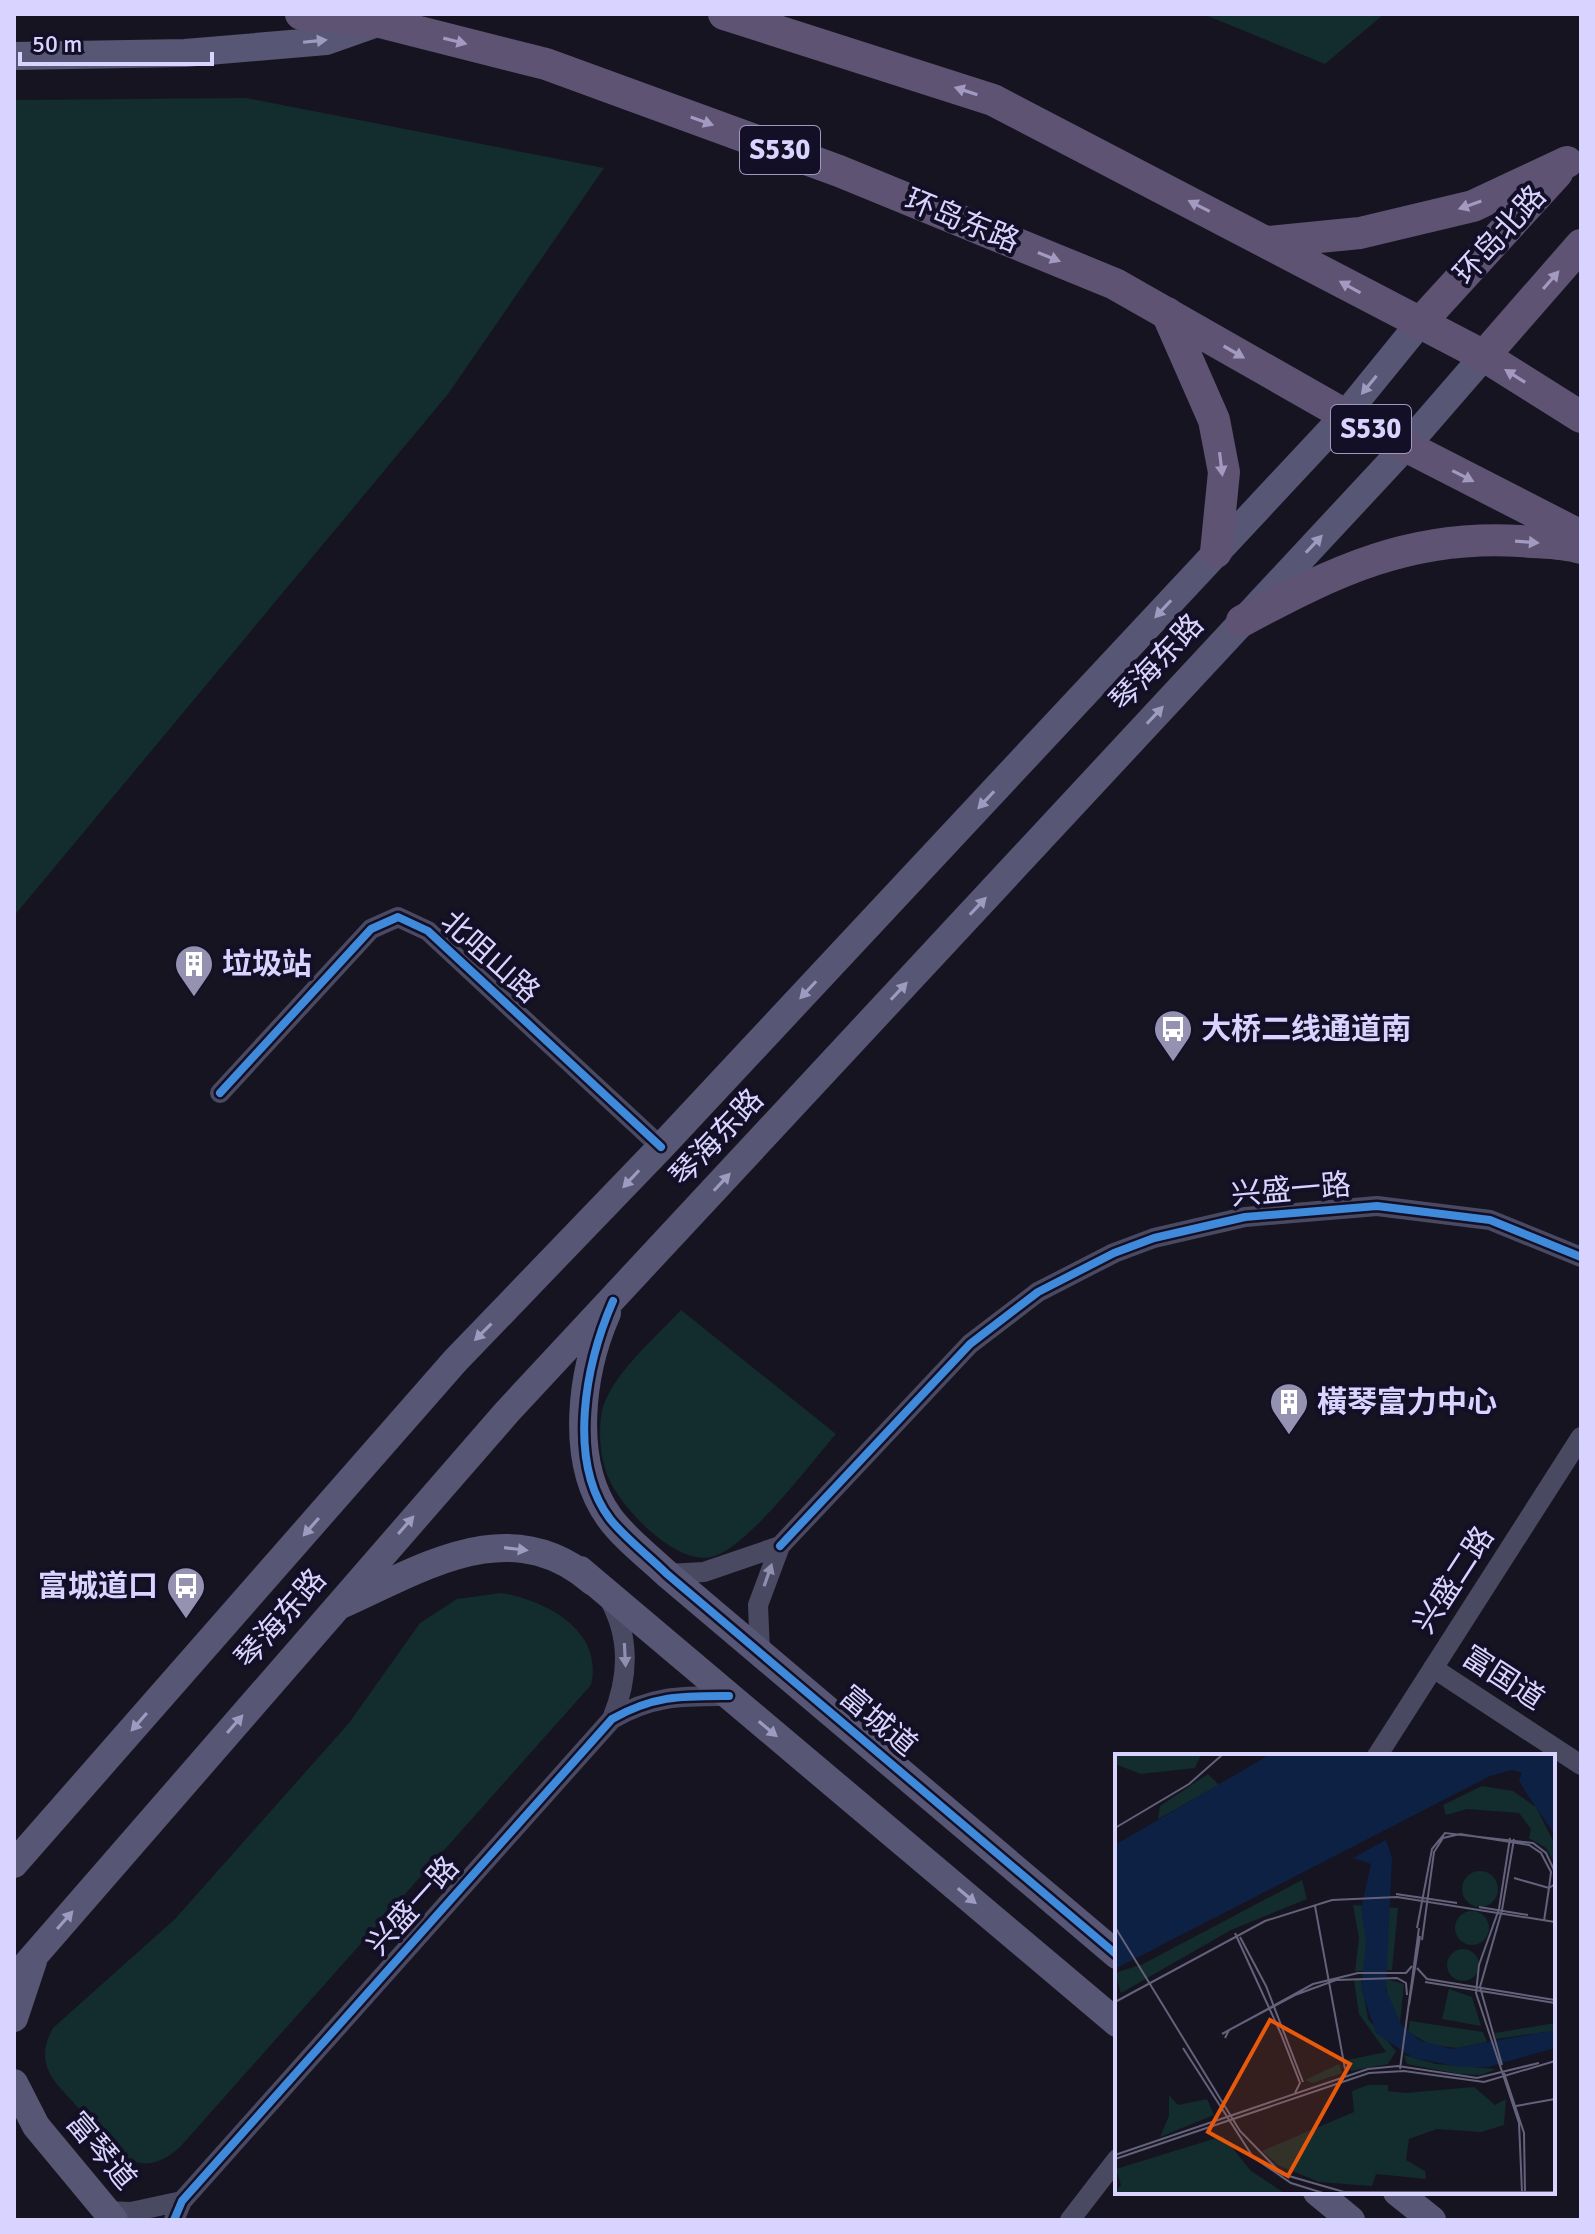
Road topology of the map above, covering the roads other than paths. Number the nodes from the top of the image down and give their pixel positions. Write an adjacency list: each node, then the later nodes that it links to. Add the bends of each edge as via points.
1 (301, 14): 3 (main road, 环岛东路 / S530)
2 (724, 14): 6 (main road, one-way to 2, via 993,100)
3 (380, 22): 4 (main road, one-way to 3, via 185,53 326,41); 8 (main road, 环岛东路 / S530, one-way to 8, via 546,64 824,166 1115,284)
4 (14, 56)
5 (1574, 154): 6 (main road, one-way to 6, via 1473,206 1360,233); 9 (main road, 环岛北路)
6 (1268, 242): 9 (main road, one-way to 6)
7 (1581, 245): 10 (main road, one-way to 7)
8 (1167, 313): 11 (main road, 环岛东路 / S530, one-way to 11); 16 (main road, one-way to 16, via 1214,420 1224,472)
9 (1419, 324): 10 (main road); 11 (main road, 琴海东路, one-way to 11)
10 (1484, 356): 12 (main road, one-way to 10); 13 (main road, 琴海东路)
11 (1345, 415): 13 (main road, 环岛东路 / S530); 16 (main road, 琴海东路)
12 (1581, 417)
13 (1405, 447): 14 (main road, 环岛东路 / S530, one-way to 14); 17 (main road, 琴海东路, one-way to 13)
14 (1581, 536)
15 (1581, 548): 17 (main road, one-way to 15, via 1318,579 1419,546 1500,540)
16 (1216, 552): 19 (main road, 琴海东路, one-way to 19)
17 (1242, 621): 21 (main road, 琴海东路, one-way to 17)
18 (220, 1093): 19 (street, 北咀山路, via 371,929 398,917 428,931)
19 (661, 1147): 33 (main road, 琴海东路, one-way to 33, via 408,1412)
20 (1581, 1257): 23 (street, 兴盛一路, via 1490,1220 1377,1206 1245,1217 1154,1238 1063,1278 981,1335)
21 (613, 1301): 24 (main road, 富城道, via 599,1333 585,1400 589,1466 597,1496 611,1519); 26 (main road, 琴海东路, one-way to 21, via 498,1422)
22 (1581, 1437): 28 (street, 兴盛二路)
23 (780, 1546): 24 (street, via 704,1572); 27 (street, one-way to 23, via 758,1605)
24 (667, 1574): 27 (main road, 富城道)
25 (605, 1592): 26 (main road, one-way to 25, via 470,1550 509,1547 546,1554 580,1570); 29 (main road); 30 (street, 兴盛一路, one-way to 30, via 620,1622 626,1654 623,1688)
26 (337, 1606): 35 (main road, 琴海东路, one-way to 26)
27 (760, 1652): 34 (main road, 富城道)
28 (1433, 1668): 31 (street, 兴盛二路); 32 (street, 富国道)
29 (729, 1696): 30 (street, 兴盛一路, via 666,1696); 38 (main road, one-way to 38)
30 (612, 1719): 44 (street, 兴盛一路)
31 (1378, 1754)
32 (1581, 1765)
33 (14, 1864)
34 (1115, 1953)
35 (35, 1955): 36 (main road, 琴海东路); 37 (main road)
36 (14, 1979)
37 (14, 2018)
38 (1113, 2025)
39 (14, 2083): 40 (main road, 富琴道)
40 (25, 2120): 45 (main road, 富琴道)
41 (1115, 2162): 46 (street)
42 (1319, 2194): 47 (main road)
43 (1400, 2194): 48 (main road)
44 (178, 2210): 45 (street, 兴盛一路)
45 (110, 2215)
46 (1070, 2220)
47 (1351, 2220)
48 (1432, 2220)

